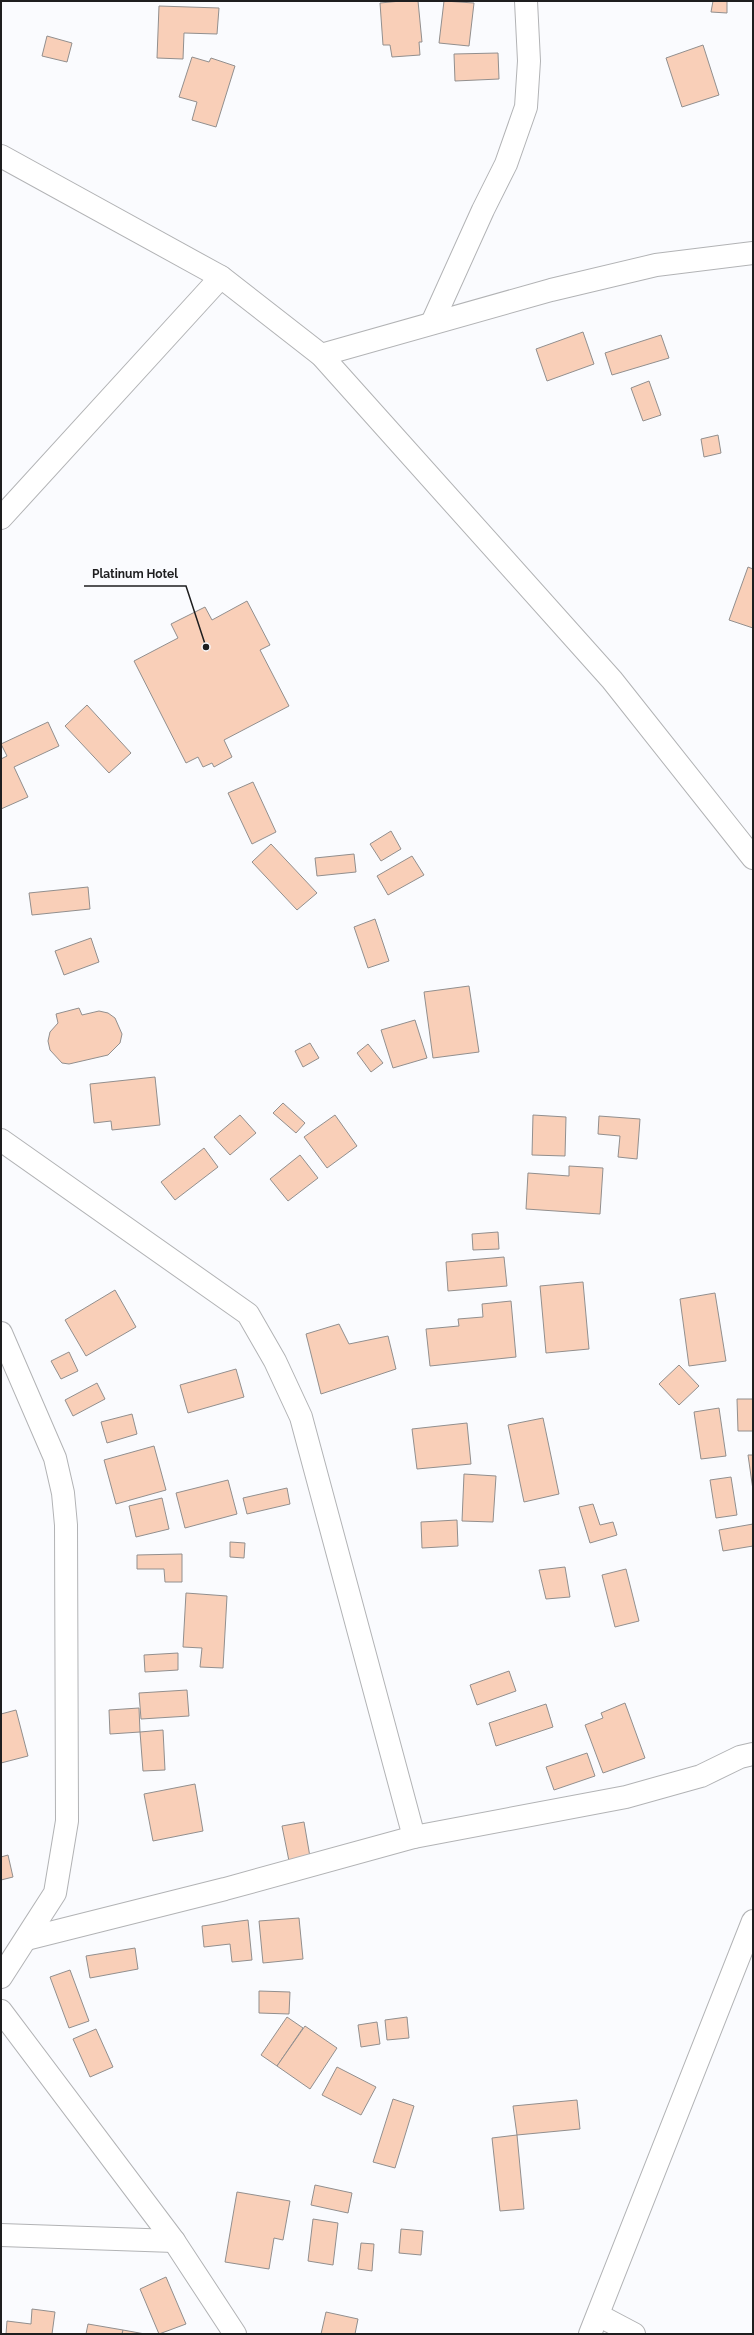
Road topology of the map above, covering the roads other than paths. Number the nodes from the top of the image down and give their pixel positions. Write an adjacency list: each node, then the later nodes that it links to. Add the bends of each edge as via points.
1 (526, 1): 5 (street, via 529,61 526,107 506,164)
2 (1, 156): 4 (street)
3 (753, 253): 5 (street, via 656,265 551,290)
4 (221, 277): 6 (street); 7 (street)
5 (432, 323): 6 (street)
6 (321, 355): 8 (street, via 612,680)
7 (1, 518)
8 (753, 858)
9 (1, 1140): 12 (street, via 248,1314 275,1361 301,1417)
10 (1, 1333): 14 (street, via 55,1458 63,1493 66,1525 67,1821 55,1893)
11 (753, 1754): 12 (street, via 740,1757 701,1776 626,1797)
12 (414, 1837): 14 (street, via 226,1890)
13 (753, 1921): 19 (street)
14 (26, 1940): 15 (street)
15 (1, 1977)
16 (1, 2011): 18 (street)
17 (1, 2235): 18 (street)
18 (174, 2241): 20 (street)
19 (594, 2325): 21 (street)
20 (235, 2334)
21 (634, 2334)

